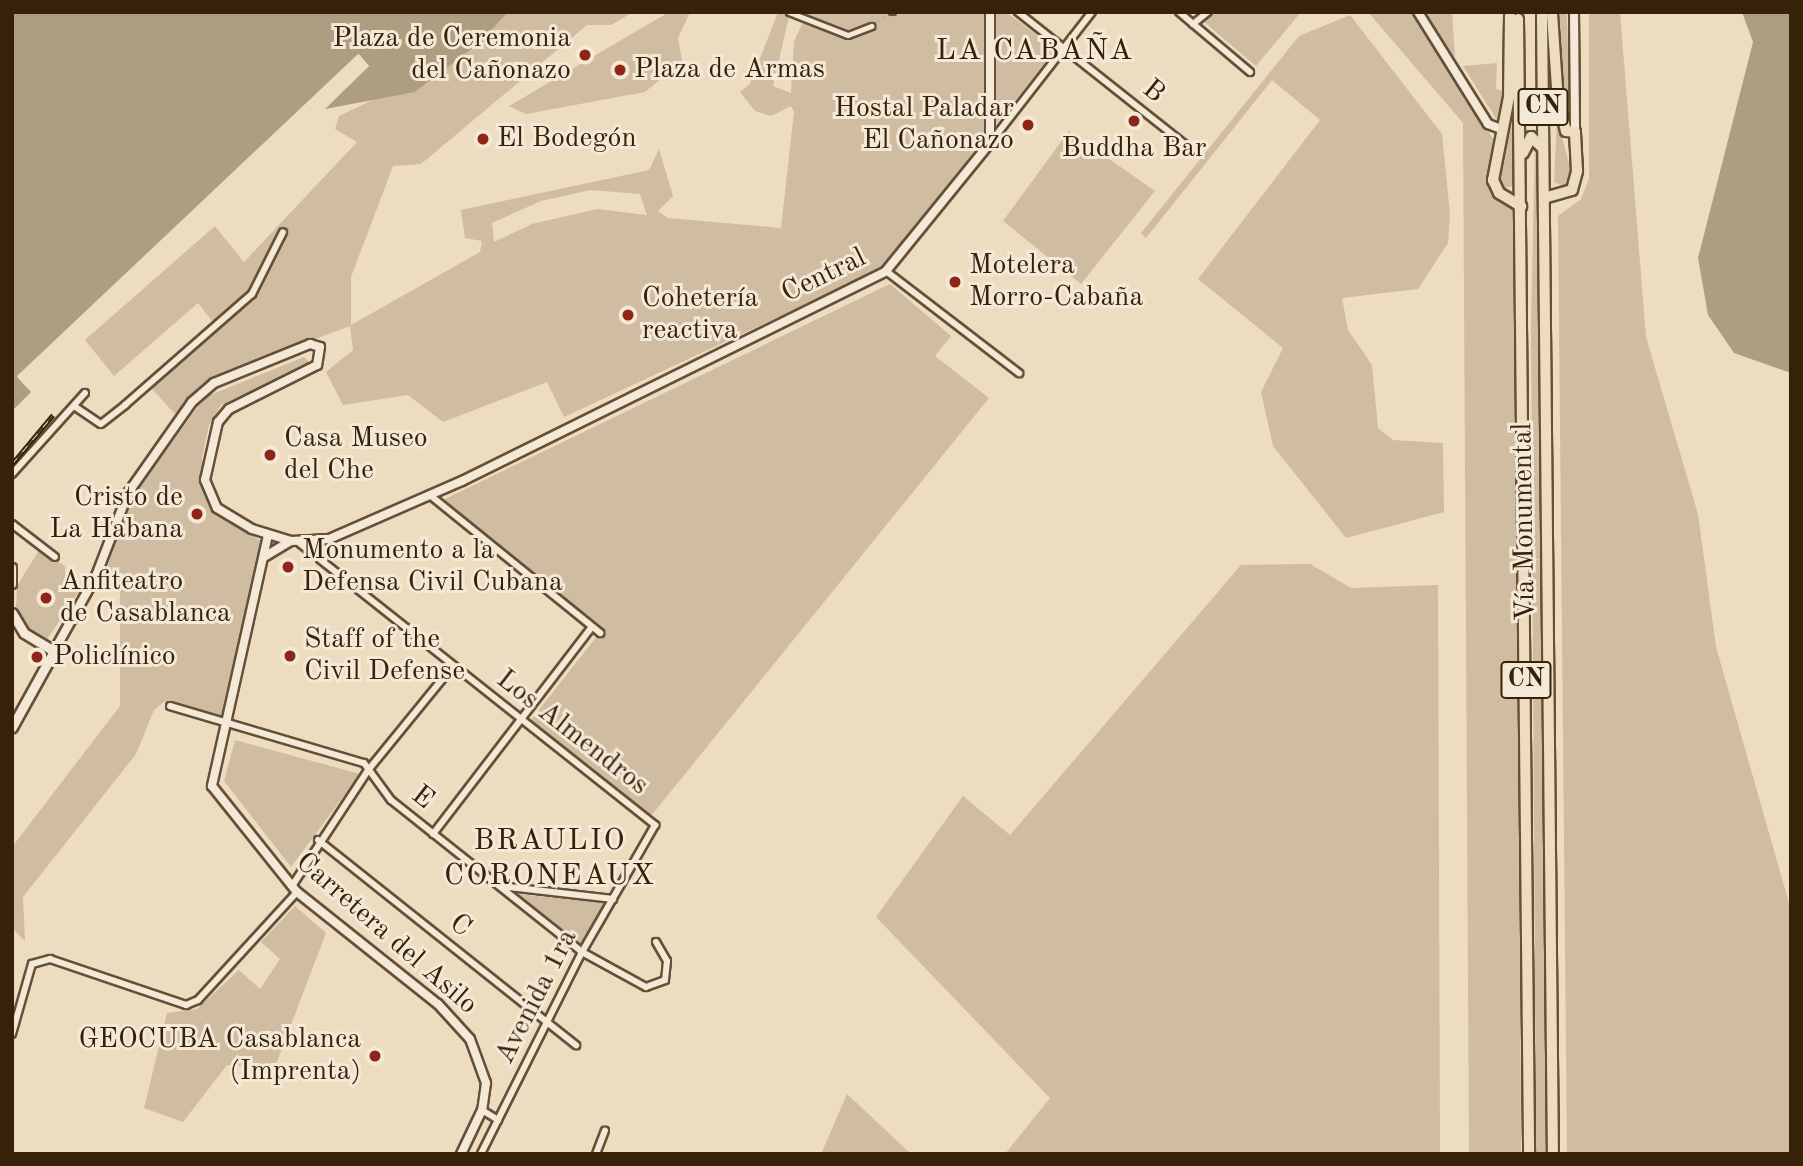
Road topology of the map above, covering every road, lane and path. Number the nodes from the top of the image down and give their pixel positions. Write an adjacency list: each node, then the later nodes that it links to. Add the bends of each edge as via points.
1 (790, 12): 10 (street, via 848,35)
2 (990, 12): 17 (street)
3 (1018, 12): 11 (street, B)
4 (1092, 12): 11 (street, Central)
5 (1179, 12): 9 (street)
6 (1208, 12): 9 (street)
7 (1419, 12): 15 (street, via 1488,124)
8 (1574, 12): 16 (street)
9 (1193, 24): 12 (street)
10 (871, 26)
11 (1064, 48): 17 (street, Central); 18 (street, B)
12 (1250, 72)
13 (1510, 75): 14 (highway); 14 (highway, Vía Monumental / CN, via 1514,18); 15 (highway)
14 (1520, 127): 20 (highway, Vía Monumental / CN)
15 (1501, 128): 22 (highway, via 1494,188)
16 (1575, 132): 19 (highway, Vía Monumental / CN, via 1566,131 1558,102 1547,15); 21 (highway, via 1577,181 1572,190)
17 (990, 143): 24 (street, Central)
18 (1196, 153)
19 (1544, 154): 20 (highway, via 1539,139 1526,141); 21 (highway, Vía Monumental / CN)
20 (1520, 178): 22 (highway, Vía Monumental / CN)
21 (1544, 198): 69 (highway, Vía Monumental / CN)
22 (1521, 206): 68 (highway, Vía Monumental / CN)
23 (284, 232): 27 (street, via 252,294 125,405 101,424)
24 (886, 271): 25 (street); 29 (street, Central)
25 (1019, 373)
26 (85, 393): 27 (street)
27 (74, 406): 28 (street)
28 (12, 474)
29 (431, 496): 33 (street, Central, via 350,533); 40 (street)
30 (12, 524): 35 (street)
31 (252, 529): 32 (street); 34 (street); 42 (street, via 208,495 206,468 218,422 229,409 317,365 320,347 310,344 214,383 192,402 128,493 96,576)
32 (268, 535): 33 (street); 34 (street, Carretera del Asilo)
33 (295, 542): 36 (street); 43 (street, Los Almendros)
34 (266, 547): 36 (street, Carretera del Asilo)
35 (55, 557)
36 (264, 558): 48 (street, Carretera del Asilo)
37 (12, 568): 38 (street)
38 (12, 584)
39 (12, 613): 42 (main road, via 24,633)
40 (592, 627): 41 (street); 47 (street)
41 (600, 633)
42 (54, 651): 46 (main road)
43 (453, 666): 47 (street, Los Almendros); 50 (street)
44 (170, 706): 48 (street)
45 (12, 711): 46 (street)
46 (22, 714): 49 (main road)
47 (521, 719): 51 (street, Los Almendros); 52 (street)
48 (226, 723): 50 (street); 55 (street, Carretera del Asilo, via 212,786)
49 (12, 727)
50 (369, 769): 52 (street, E, via 391,800); 53 (street)
51 (655, 825): 56 (street, Avenida 1ra)
52 (433, 834): 54 (street, E)
53 (318, 840): 55 (street); 59 (street, C)
54 (500, 886): 56 (street); 58 (street, E)
55 (294, 889): 60 (street, via 198,1000 186,1005 50,959 32,964); 62 (street, Carretera del Asilo, via 438,1004 470,1039 486,1083)
56 (613, 899): 58 (street, Avenida 1ra)
57 (656, 942): 58 (street, E, via 667,961 665,980 646,987)
58 (582, 952): 59 (street, Avenida 1ra)
59 (546, 1021): 61 (street, C); 63 (street, Avenida 1ra)
60 (12, 1034)
61 (576, 1045)
62 (482, 1110): 63 (street); 65 (street, Carretera del Asilo)
63 (498, 1120): 66 (street, Avenida 1ra)
64 (605, 1131): 67 (street)
65 (461, 1154)
66 (481, 1154)
67 (596, 1154)
68 (1529, 1154)
69 (1553, 1154)

